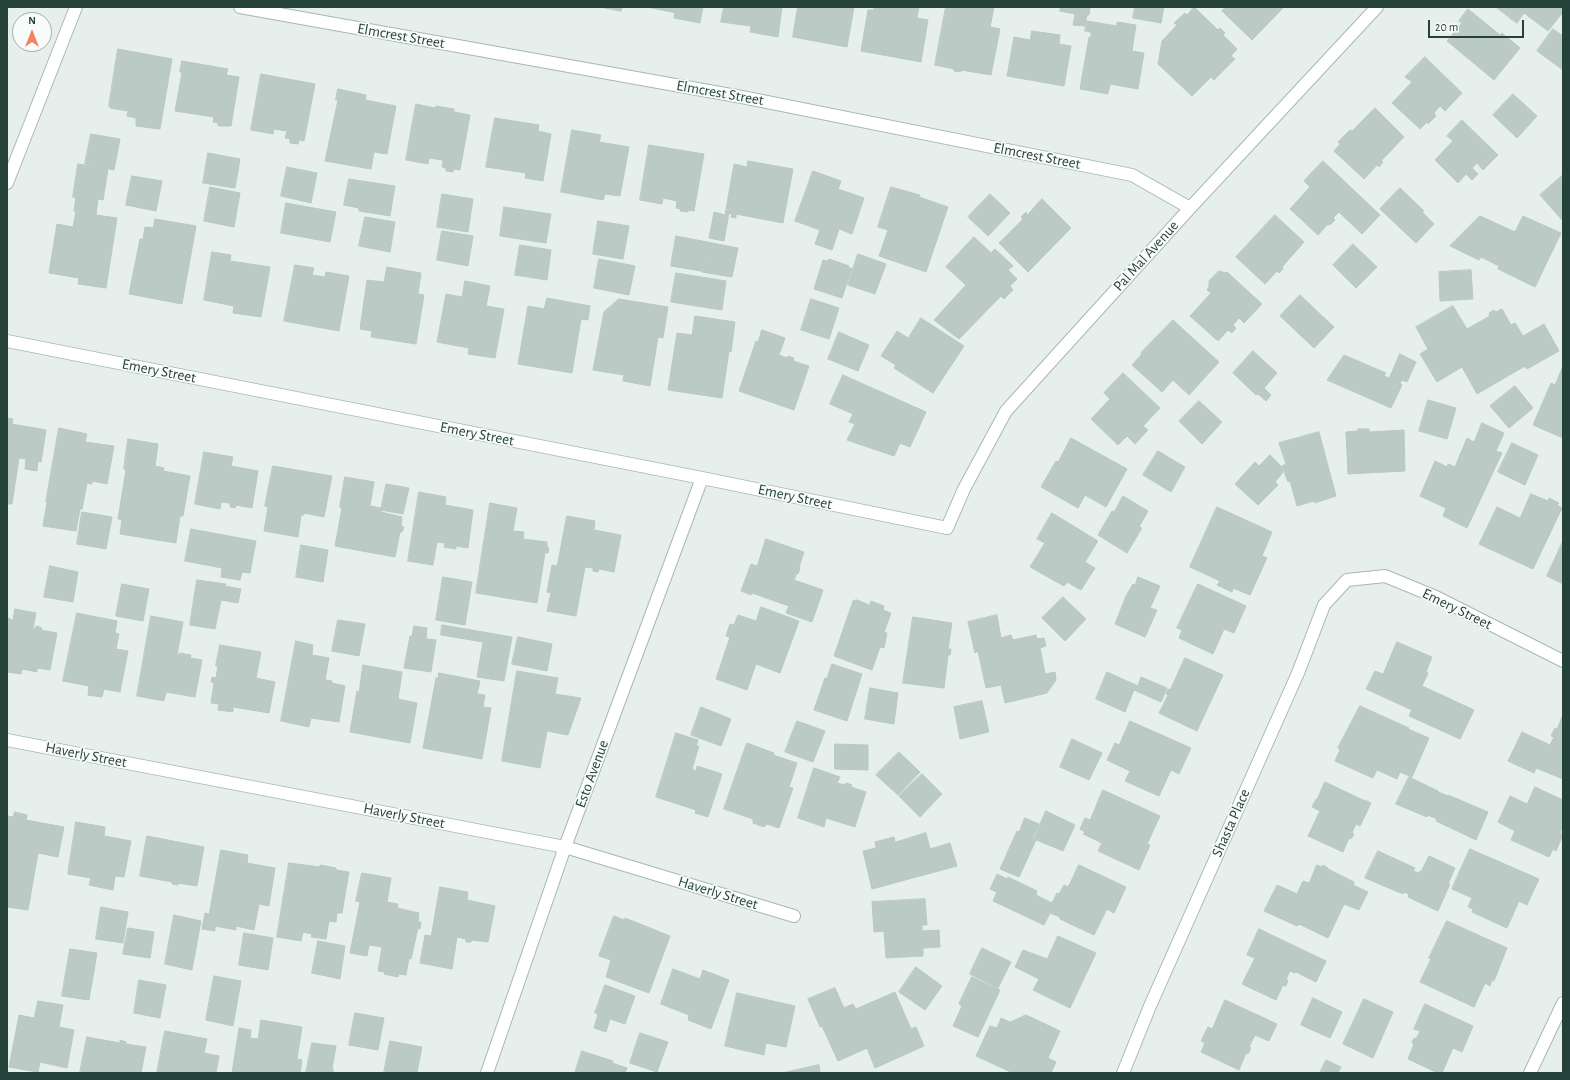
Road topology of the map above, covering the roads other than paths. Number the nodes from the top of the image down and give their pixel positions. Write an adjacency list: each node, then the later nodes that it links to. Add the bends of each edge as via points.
1 (76, 7): 4 (street)
2 (240, 7): 5 (street, Elmcrest Street, via 742,97 1132,175)
3 (1377, 7): 5 (street, Pal Mal Avenue)
4 (7, 183)
5 (1190, 208): 8 (street, Pal Mal Avenue, via 1006,411)
6 (7, 341): 7 (street, Emery Street)
7 (702, 478): 8 (street, Emery Street); 12 (street, Esto Avenue)
8 (947, 528)
9 (1347, 580): 10 (street, Emery Street, via 1385,576 1436,597); 16 (street, Shasta Place, via 1324,605 1298,673 1150,1006)
10 (1563, 661)
11 (7, 740): 12 (street, Haverly Street)
12 (565, 846): 13 (street, Haverly Street); 15 (street, Esto Avenue)
13 (794, 916)
14 (1563, 1003): 17 (street)
15 (487, 1073)
16 (1123, 1073)
17 (1530, 1073)

